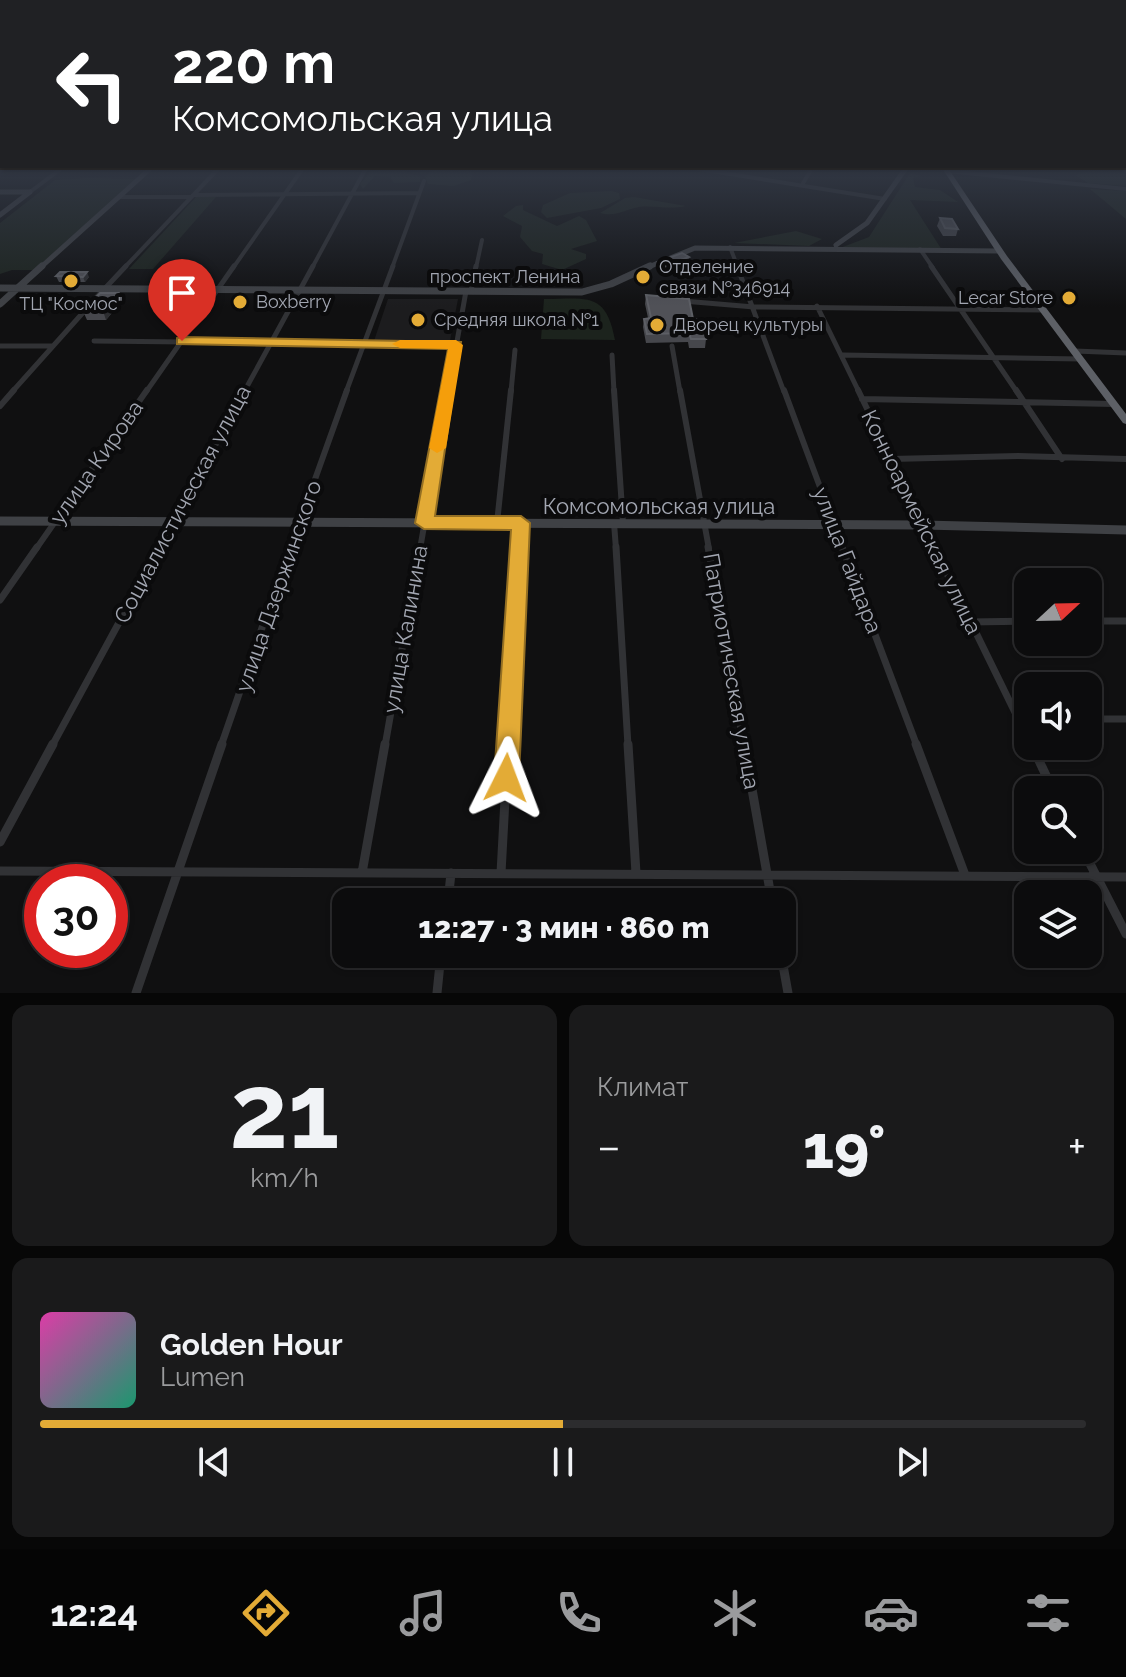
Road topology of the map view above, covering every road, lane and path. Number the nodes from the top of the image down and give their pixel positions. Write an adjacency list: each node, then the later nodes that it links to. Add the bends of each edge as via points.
1 (100, 214): 14 (main road)
2 (175, 214): 15 (street)
3 (270, 214): 17 (street, улица Кирова)
4 (339, 214): 18 (street, Социалистическая улица)
5 (411, 214): 16 (street, улица Дзержинского)
6 (871, 214): 10 (main road, via 847,242)
7 (975, 214): 12 (highway)
8 (482, 240): 19 (street, улица Калинина)
9 (730, 247): 10 (main road, проспект Ленина); 19 (main road, проспект Ленина, via 680,251 600,290); 23 (street, улица Гайдара)
10 (821, 248): 11 (main road, проспект Ленина)
11 (920, 249): 12 (main road, проспект Ленина); 25 (street)
12 (999, 251): 24 (highway)
13 (0, 288): 14 (main road, проспект Ленина)
14 (16, 289): 15 (main road, проспект Ленина); 21 (main road)
15 (103, 290): 17 (main road, проспект Ленина); 32 (street)
16 (383, 290): 18 (main road, проспект Ленина); 19 (main road, проспект Ленина); 29 (street, улица Дзержинского)
17 (216, 291): 18 (main road, проспект Ленина); 27 (street, улица Кирова)
18 (297, 291): 28 (street, Социалистическая улица)
19 (469, 291): 30 (street, улица Калинина)
20 (670, 299): 23 (street)
21 (0, 304)
22 (817, 306): 23 (street); 25 (street); 37 (street, Конноармейская улица)
23 (754, 307): 57 (street, улица Гайдара)
24 (1042, 310): 25 (street); 38 (highway)
25 (961, 311): 39 (street)
26 (94, 341): 27 (street)
27 (182, 341): 28 (street); 49 (street, улица Кирова)
28 (269, 342): 29 (street); 50 (street, Социалистическая улица)
29 (364, 343): 30 (street); 51 (street, улица Дзержинского)
30 (456, 345): 52 (street, улица Калинина)
31 (0, 346): 32 (street)
32 (53, 346): 43 (street)
33 (672, 346): 56 (street, Патриотическая улица)
34 (515, 350): 53 (street)
35 (1126, 353): 38 (street)
36 (612, 355): 55 (street)
37 (843, 355): 39 (street); 40 (street, Конноармейская улица)
38 (1078, 355): 39 (street); 42 (highway)
39 (992, 356): 41 (street)
40 (862, 399): 41 (street); 45 (street, Конноармейская улица)
41 (1023, 403): 42 (street); 46 (street)
42 (1114, 404): 44 (highway)
43 (0, 406)
44 (1126, 421)
45 (891, 459): 46 (street); 58 (street, Конноармейская улица)
46 (1062, 459): 47 (street)
47 (1126, 459)
48 (0, 521): 49 (main road, Комсомольская улица)
49 (54, 521): 50 (main road, Комсомольская улица); 60 (street, улица Кирова)
50 (172, 522): 51 (main road, Комсомольская улица); 68 (street, Социалистическая улица)
51 (299, 522): 52 (main road, Комсомольская улица); 71 (street, улица Дзержинского)
52 (424, 523): 53 (main road, Комсомольская улица); 72 (street, улица Калинина)
53 (497, 523): 54 (main road, Комсомольская улица)
54 (521, 523): 55 (main road, Комсомольская улица); 74 (street)
55 (618, 523): 56 (main road, Комсомольская улица); 75 (street)
56 (706, 524): 57 (main road, Комсомольская улица); 76 (street, Патриотическая улица)
57 (834, 524): 58 (main road, Комсомольская улица); 77 (street, улица Гайдара)
58 (923, 525): 59 (main road, Комсомольская улица); 64 (street, Конноармейская улица)
59 (1126, 530)
60 (0, 600)
61 (1014, 621): 64 (street)
62 (1102, 621): 63 (street)
63 (1126, 621)
64 (971, 622): 65 (street, Конноармейская улица)
65 (1014, 710)
66 (1102, 719): 67 (street)
67 (1126, 719)
68 (0, 842)
69 (1090, 864): 78 (street)
70 (0, 871): 71 (street)
71 (179, 872): 72 (street); 85 (street, улица Дзержинского)
72 (362, 873): 73 (street)
73 (451, 873): 74 (street); 80 (street)
74 (501, 873): 75 (street)
75 (636, 873): 76 (street)
76 (767, 874): 77 (street); 81 (street, Патриотическая улица)
77 (965, 875): 78 (street)
78 (1097, 877): 79 (street); 82 (street)
79 (1126, 877)
80 (449, 888)
81 (770, 888)
82 (1126, 934)
83 (440, 968): 86 (street)
84 (784, 968): 87 (street)
85 (136, 993)
86 (437, 993)
87 (788, 993)

